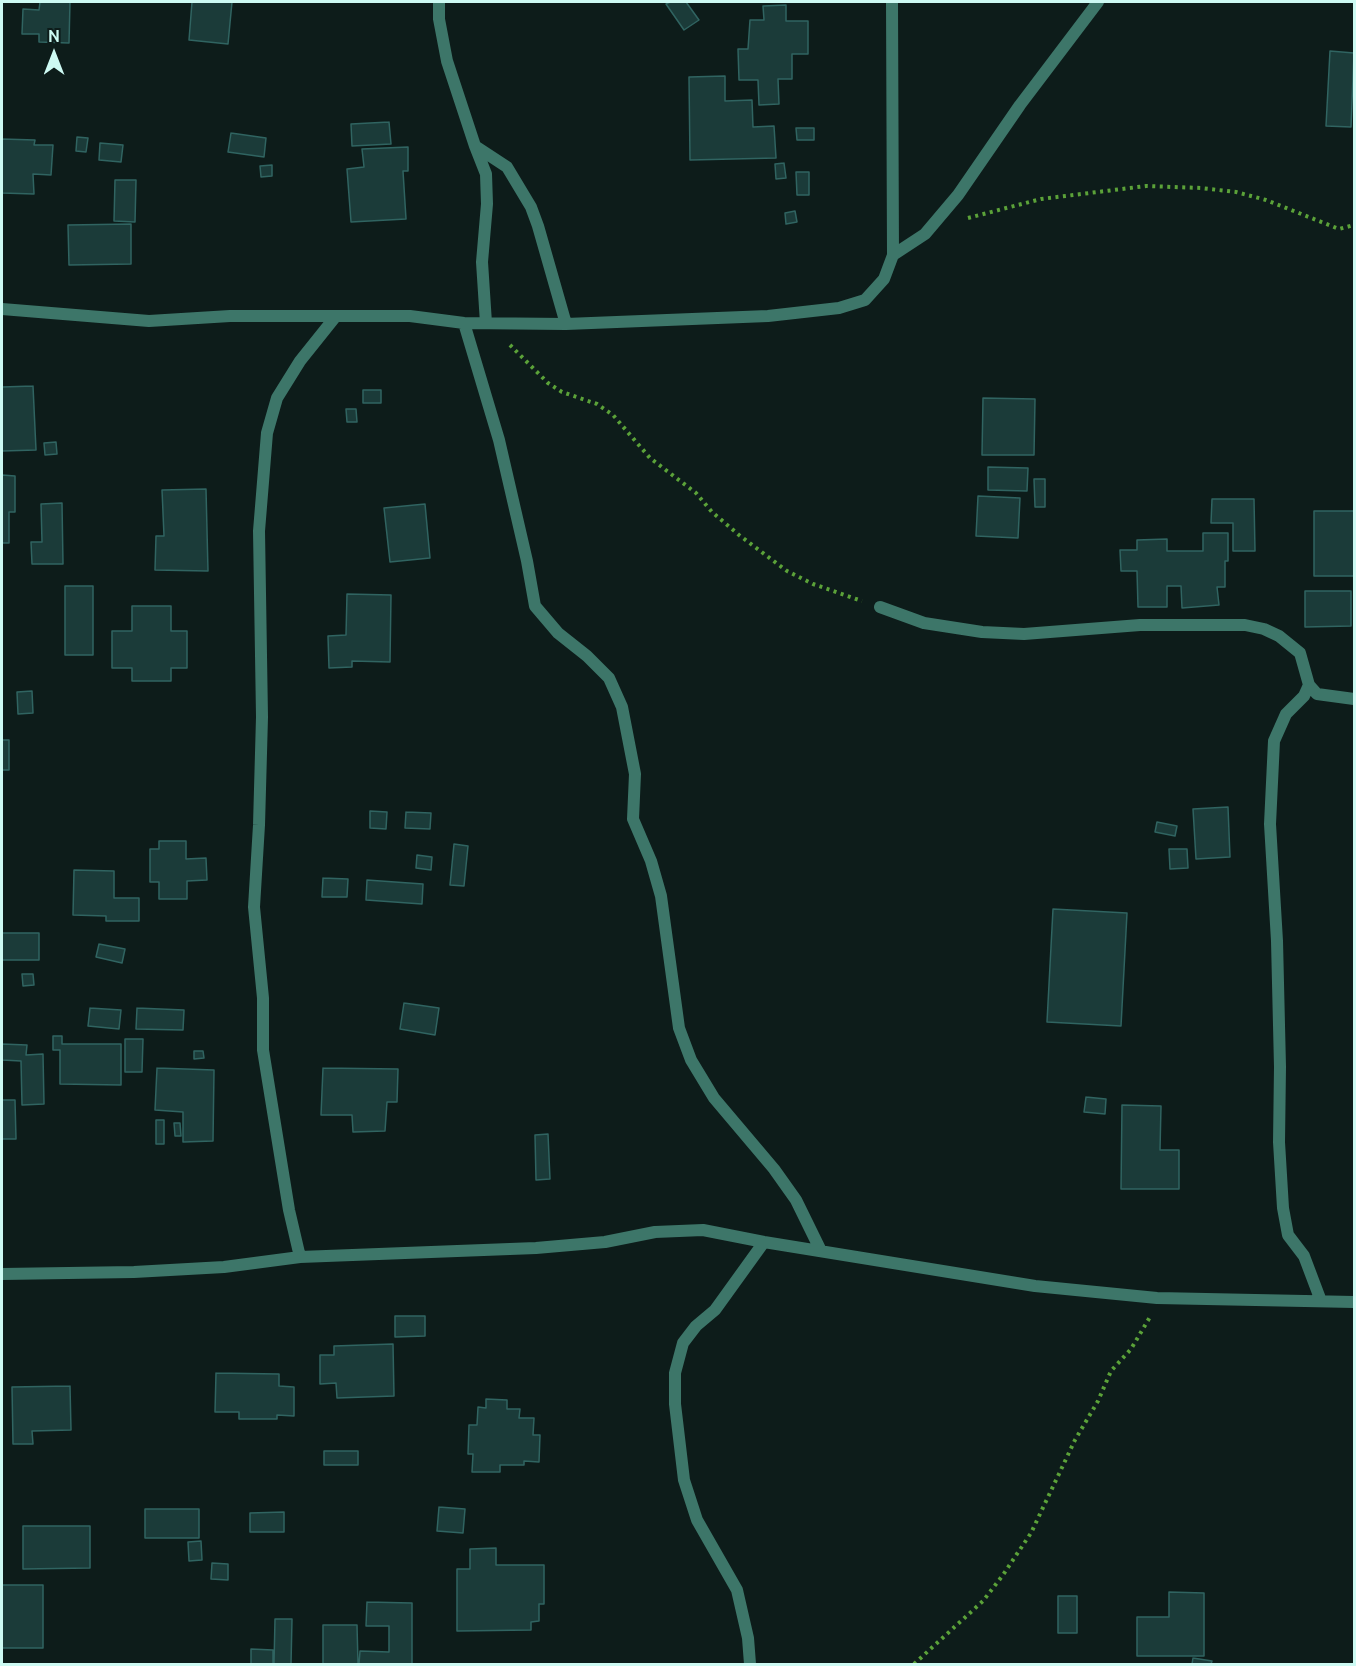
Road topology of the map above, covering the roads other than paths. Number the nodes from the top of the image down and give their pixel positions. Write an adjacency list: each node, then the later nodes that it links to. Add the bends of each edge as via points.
1 (439, 2): 4 (street, via 447,61)
2 (892, 2): 5 (street)
3 (1098, 2): 5 (street, via 958,195 925,234)
4 (475, 146): 9 (street, via 486,174 482,262); 10 (street, via 507,167 525,196 538,226)
5 (893, 255): 10 (street, via 884,279 865,300 839,308 768,316)
6 (2, 309): 7 (street, via 149,321)
7 (336, 316): 8 (street, via 410,316); 16 (street, via 277,398 267,433 259,531 262,717 254,907 263,998 263,1050)
8 (464, 323): 9 (street); 15 (street, via 499,440 535,606 558,633 609,678 622,707 635,774 633,819 662,896 679,1028 691,1060 714,1098 796,1200)
9 (486, 323): 10 (street)
10 (566, 324)
11 (880, 607): 12 (street, via 924,623 982,632 1024,634 1140,625 1245,625 1264,629 1300,653)
12 (1309, 686): 13 (street, via 1317,694); 18 (street, via 1286,714 1274,741 1270,824 1277,941 1283,1208 1288,1235 1304,1256)
13 (1354, 699)
14 (764, 1242): 15 (street); 16 (street, via 703,1230 655,1232 605,1242 536,1248); 20 (street, via 715,1310 683,1343 675,1373 684,1480 697,1520 737,1590)
15 (821, 1251): 18 (street, via 1035,1286 1157,1298)
16 (300, 1257): 17 (street, via 224,1267)
17 (2, 1274)
18 (1321, 1300): 19 (street)
19 (1354, 1302)
20 (750, 1665)

